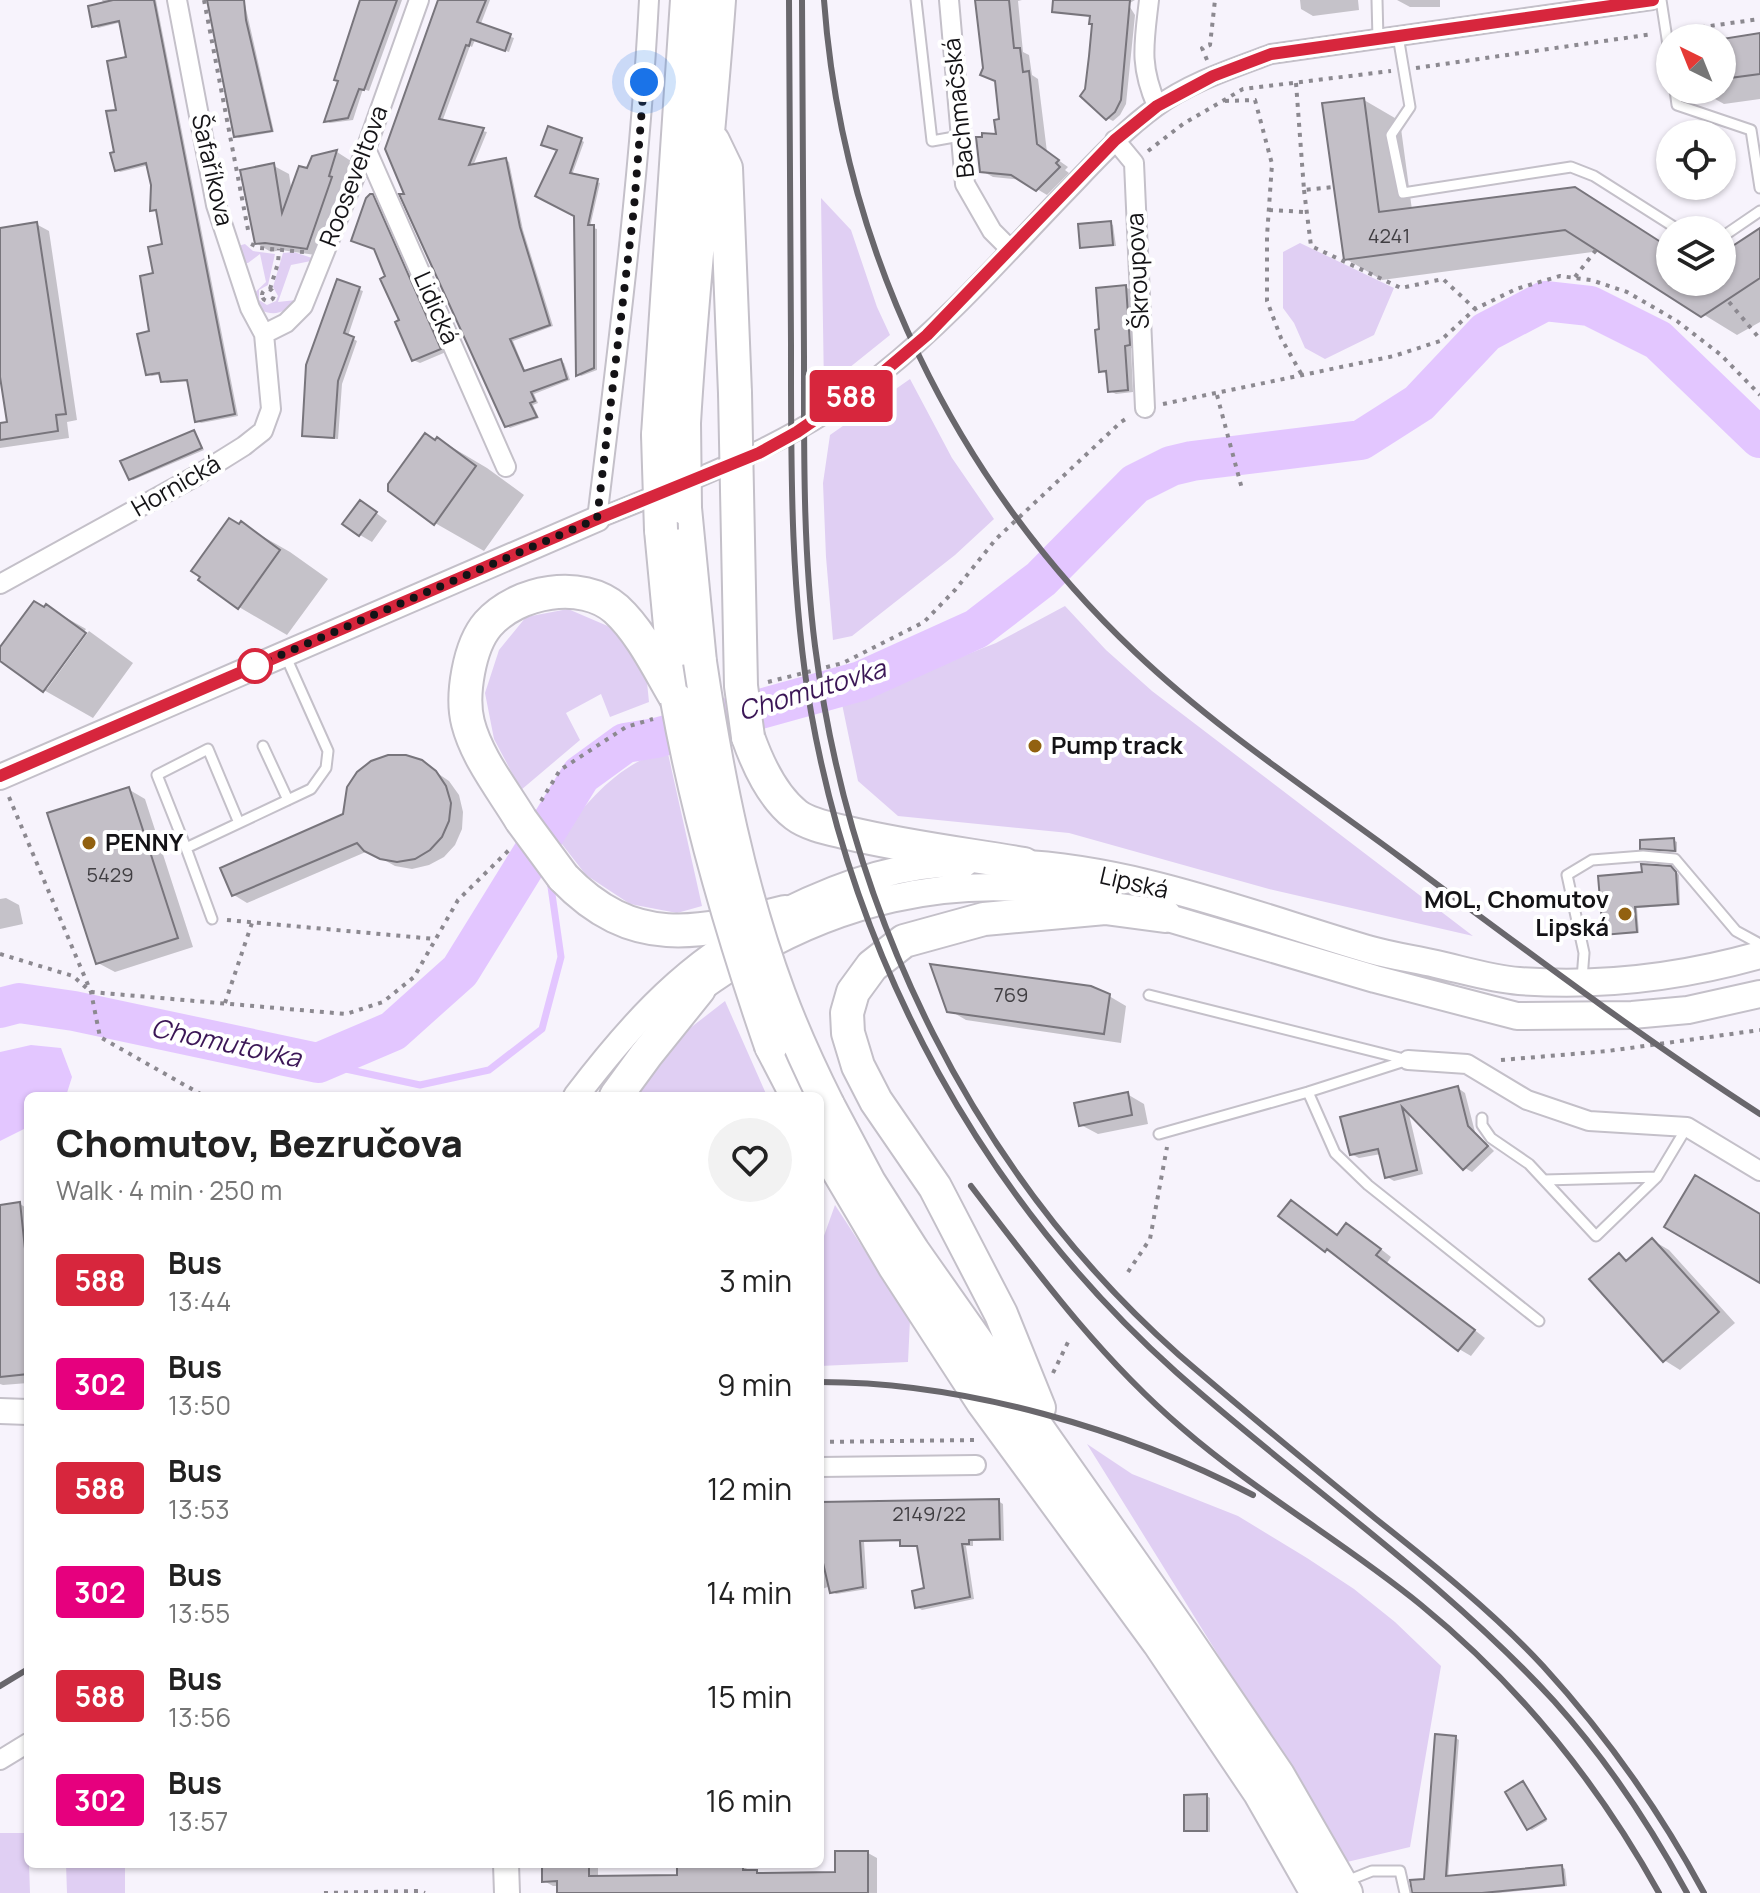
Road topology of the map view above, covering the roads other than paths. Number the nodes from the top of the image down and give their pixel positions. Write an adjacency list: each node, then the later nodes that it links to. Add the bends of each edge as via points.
1 (177, 0): 27 (street, Šafaříkova, via 216,205 250,308)
2 (419, 0): 21 (street, Rooseveltova)
3 (649, 0): 31 (street, via 634,208)
4 (687, 0): 29 (highway, via 673,224)
5 (719, 0): 18 (highway)
6 (916, 0): 19 (lane, via 932,141)
7 (949, 0): 19 (street, Bachmačská)
8 (1149, 0): 17 (street, via 1143,57)
9 (1377, 0): 15 (lane)
10 (1652, 0): 12 (street)
11 (1661, 0): 13 (lane)
12 (1543, 8): 14 (street)
13 (1665, 24)
14 (1398, 36): 15 (street); 24 (lane, via 1410,107 1391,135 1403,193 1571,167)
15 (1378, 39): 17 (street, via 1271,54 1213,76)
16 (1677, 104): 22 (lane, via 1751,130)
17 (1157, 106): 20 (street)
18 (710, 135): 29 (highway); 40 (highway, bridge, via 726,168 741,686 756,761 797,816 880,841)
19 (960, 136): 26 (street, Bachmačská, via 965,184 992,231)
20 (1115, 140): 26 (street); 28 (street, Škroupova, via 1134,163)
21 (366, 149): 27 (street, Rooseveltova, via 303,306); 30 (street, Lidická)
22 (1760, 188)
23 (1760, 211): 25 (lane)
24 (1657, 216)
25 (1736, 227)
26 (1010, 249): 31 (street, via 927,335 822,416 759,453)
27 (264, 334): 32 (street, Hornická, via 271,409 263,431 196,476)
28 (1145, 408)
29 (671, 429): 34 (highway, bridge, via 661,530); 57 (highway, bridge, via 715,763 778,991)
30 (506, 467)
31 (597, 519): 33 (street)
32 (0, 584)
33 (285, 654): 36 (street); 37 (lane, via 328,751 326,768 311,789)
34 (677, 700): 41 (highway, bridge, via 632,626 614,607 566,590 539,594 489,623 474,646 467,677 468,722 482,757 521,820 580,894 643,928 688,932); 50 (highway, bridge, via 712,860)
35 (263, 746): 37 (lane)
36 (0, 776)
37 (288, 800): 38 (lane)
38 (239, 823): 39 (lane); 39 (lane, via 208,749 157,775)
39 (186, 848): 43 (lane)
40 (1024, 864): 41 (main road, Lipská, via 904,869 859,880); 46 (main road, Lipská, via 1128,880 1389,954 1516,981)
41 (785, 912): 52 (street, Lipská, via 728,944 652,1005)
42 (1165, 916): 47 (main road, Lipská, via 1085,896 1032,890 964,887 912,893 867,903 778,939); 48 (main road, Lipská, via 1517,1016 1660,1013); 72 (highway, via 1105,908 984,919 904,941 872,966 853,992 847,1013 858,1066 935,1187)
43 (212, 919)
44 (1760, 944): 46 (lane, via 1736,931 1675,859 1592,860 1567,875 1584,953)
45 (1760, 955): 46 (main road, Lipská, via 1665,977)
46 (1581, 983)
47 (699, 989): 53 (street, Lipská); 54 (highway)
48 (1760, 994)
49 (1149, 995): 51 (lane)
50 (771, 1046): 55 (highway); 56 (highway)
51 (1408, 1060): 58 (lane); 61 (street, via 1467,1064 1527,1100 1589,1121)
52 (579, 1092)
53 (600, 1092)
54 (619, 1092)
55 (785, 1092)
56 (795, 1092)
57 (822, 1092)
58 (1308, 1092): 62 (lane); 67 (lane, via 1335,1153)
59 (824, 1097): 72 (highway, bridge, via 913,1251)
60 (1482, 1118): 66 (lane, via 1491,1138)
61 (1687, 1127): 64 (street); 65 (lane)
62 (1159, 1134)
63 (824, 1147): 76 (highway, via 982,1401 1159,1643)
64 (1760, 1171)
65 (1657, 1177): 66 (lane); 66 (lane, via 1596,1236)
66 (1544, 1180)
67 (1539, 1321)
68 (0, 1411): 69 (street)
69 (24, 1412)
70 (976, 1465): 71 (street)
71 (824, 1467)
72 (1091, 1506): 76 (highway, via 1278,1775)
73 (24, 1745): 74 (street)
74 (0, 1760)
75 (506, 1868): 77 (street)
76 (1322, 1888): 78 (lane, via 1372,1871 1400,1871)
77 (507, 1893)
78 (1405, 1893)

